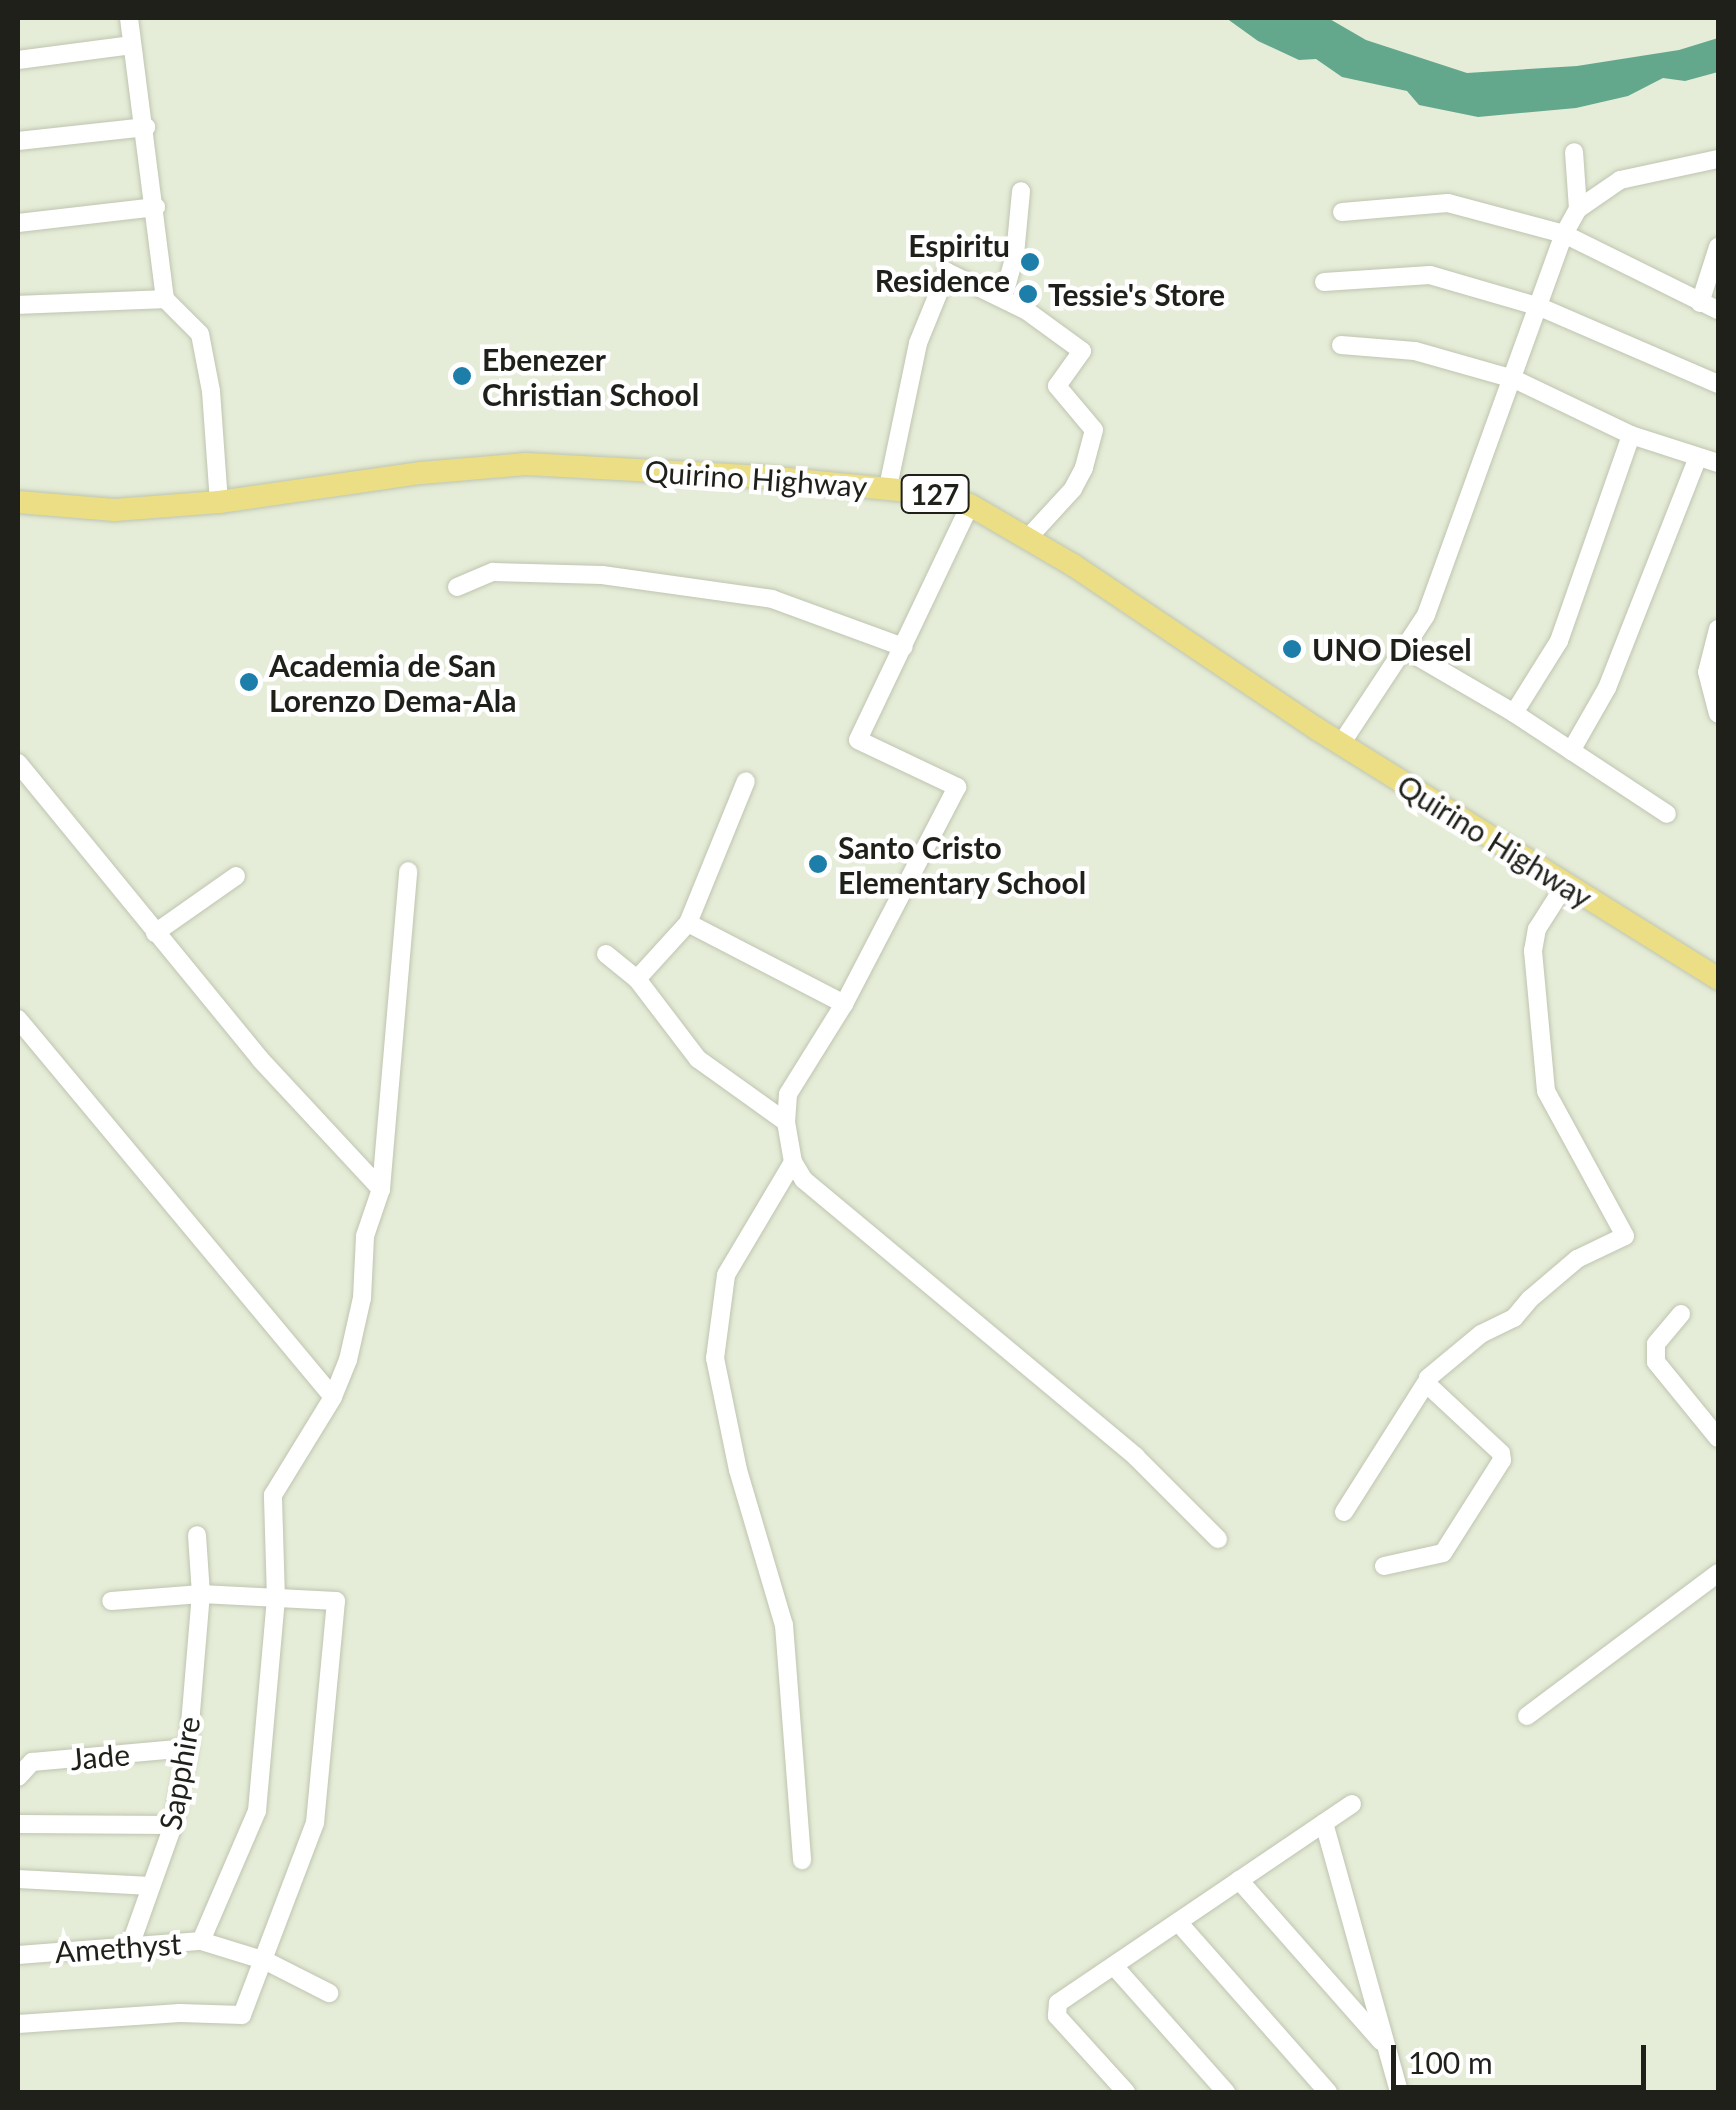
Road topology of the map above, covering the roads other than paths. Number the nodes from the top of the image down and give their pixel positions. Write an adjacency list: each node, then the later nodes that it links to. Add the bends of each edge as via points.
1 (129, 18): 2 (street)
2 (132, 45): 3 (street); 4 (street)
3 (18, 60)
4 (146, 127): 5 (street); 9 (street)
5 (18, 142)
6 (1574, 152): 10 (street)
7 (1718, 159): 10 (street, via 1620,180)
8 (1021, 191): 17 (street)
9 (156, 207): 12 (street); 16 (street)
10 (1578, 209): 13 (street)
11 (1342, 212): 13 (street, via 1448,203)
12 (18, 223)
13 (1564, 234): 18 (street); 20 (street)
14 (1718, 247): 18 (street)
15 (1324, 282): 20 (street, via 1430,275)
16 (165, 298): 19 (street); 30 (street, via 200,334)
17 (1003, 298): 28 (street, via 947,272 918,343); 32 (street, via 1082,351 1057,386 1094,430 1073,489)
18 (1700, 303): 21 (street)
19 (18, 305)
20 (1540, 307): 23 (street); 24 (street)
21 (1718, 310)
22 (1341, 346): 23 (street, via 1416,351)
23 (1514, 379): 25 (street); 36 (street, via 1426,615)
24 (1718, 384)
25 (1631, 434): 26 (street); 37 (street, via 1559,641)
26 (1698, 456): 27 (street); 40 (street, via 1607,688)
27 (1718, 463)
28 (888, 487): 30 (main road, Quirino Highway / 127, via 526,464); 31 (main road, Quirino Highway / 127)
29 (18, 502): 30 (main road, Quirino Highway / 127, via 116,510)
30 (219, 502)
31 (970, 505): 32 (main road, Quirino Highway / 127); 35 (street)
32 (1028, 538): 39 (main road, Quirino Highway / 127)
33 (458, 587): 35 (street, via 493,572 602,574 772,600)
34 (1718, 629): 38 (street, via 1707,672)
35 (902, 647): 52 (street, via 858,740 957,787)
36 (1401, 647): 37 (street); 39 (street)
37 (1514, 713): 40 (street)
38 (1718, 714)
39 (1341, 744): 46 (main road, Quirino Highway / 127)
40 (1571, 751): 43 (street)
41 (18, 762): 48 (street)
42 (746, 780): 47 (street)
43 (1667, 814)
44 (408, 871): 56 (street)
45 (236, 876): 48 (street)
46 (1565, 885): 51 (main road, Quirino Highway / 127); 58 (street, via 1538,929 1533,951 1546,1091 1625,1236 1577,1259 1514,1318 1481,1334)
47 (688, 923): 50 (street); 52 (street)
48 (155, 933): 56 (street)
49 (606, 954): 50 (street)
50 (637, 978): 54 (street, via 698,1059)
51 (1718, 979)
52 (844, 1004): 54 (street, via 788,1094)
53 (18, 1020): 59 (street)
54 (786, 1122): 55 (street)
55 (792, 1162): 63 (street, via 804,1180 1136,1457); 76 (street, via 726,1276 715,1358 738,1470 784,1625)
56 (381, 1189): 59 (street, via 365,1236 362,1298 348,1360)
57 (1681, 1314): 60 (street, via 1656,1344 1656,1362)
58 (1426, 1383): 61 (street); 64 (street, via 1502,1460 1443,1553)
59 (333, 1397): 67 (street, via 273,1494)
60 (1718, 1438)
61 (1344, 1512)
62 (197, 1534): 66 (street, Sapphire)
63 (1218, 1538)
64 (1384, 1566)
65 (1718, 1574): 69 (street)
66 (201, 1594): 67 (street); 68 (street); 70 (street, Sapphire)
67 (276, 1600): 81 (street, via 257,1811); 84 (street, via 336,1601 316,1823)
68 (111, 1601)
69 (1527, 1716)
70 (188, 1748): 71 (street, Jade, via 32,1762); 75 (street, Sapphire)
71 (18, 1777)
72 (1352, 1804): 73 (street)
73 (1324, 1823): 78 (street); 88 (street)
74 (18, 1824): 75 (street)
75 (173, 1825): 79 (street, Sapphire)
76 (802, 1860)
77 (18, 1879): 79 (street)
78 (1240, 1880): 80 (street); 88 (street)
79 (151, 1886): 82 (street, Sapphire)
80 (1178, 1922): 85 (street); 91 (street)
81 (201, 1941): 82 (street, Amethyst); 84 (street, Amethyst)
82 (130, 1946): 83 (street, Amethyst)
83 (18, 1955)
84 (266, 1960): 86 (street, Amethyst); 87 (street, via 242,2016)
85 (1114, 1966): 89 (street, via 1056,2010); 90 (street)
86 (329, 1993)
87 (18, 2024)
88 (1386, 2048): 92 (street)
89 (1126, 2092)
90 (1226, 2092)
91 (1328, 2092)
92 (1399, 2092)

